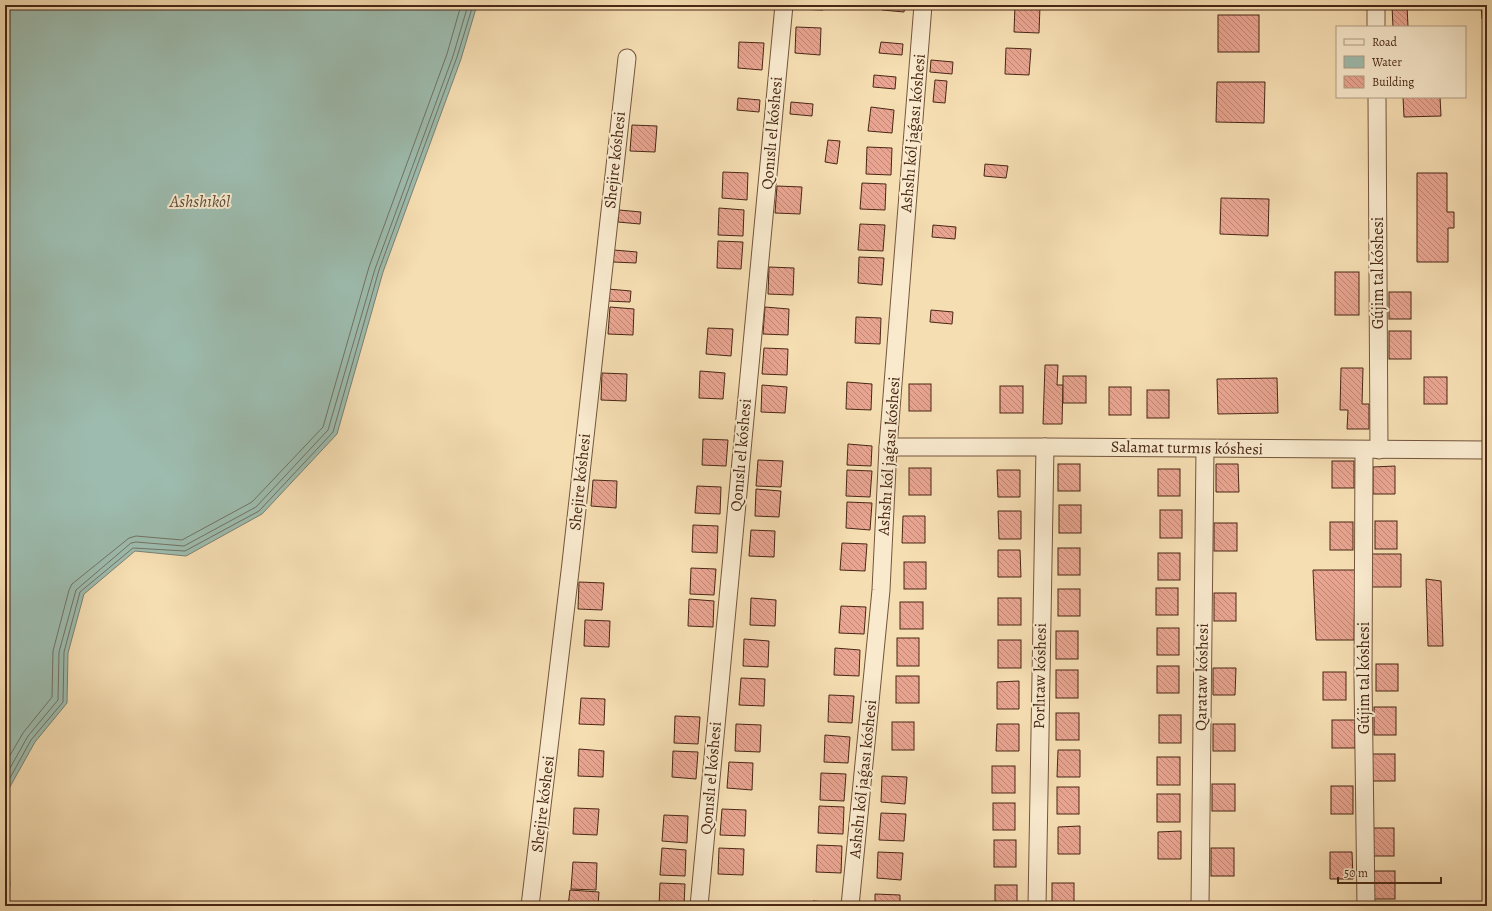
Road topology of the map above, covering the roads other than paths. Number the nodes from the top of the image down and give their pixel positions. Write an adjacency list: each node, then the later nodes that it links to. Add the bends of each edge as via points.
1 (784, 5): 13 (street, Qonıslı el kóshesi)
2 (923, 5): 7 (street, Ashshı kól jaǵası kóshesi)
3 (1376, 5): 4 (street)
4 (1376, 26)
5 (626, 58): 12 (street, Shejire kóshesi, via 571,563)
6 (1377, 98): 10 (street, Gújim tal kóshesi)
7 (888, 447): 8 (street, Salamat turmıs kóshesi); 14 (street, Ashshı kól jaǵası kóshesi, via 881,590)
8 (1045, 447): 9 (street, Salamat turmıs kóshesi); 15 (street, Porlıtaw kóshesi)
9 (1205, 449): 10 (street, Salamat turmıs kóshesi); 16 (street, Qarataw kóshesi)
10 (1372, 450): 11 (street, Salamat turmıs kóshesi); 17 (street, Gújim tal kóshesi, via 1364,677)
11 (1487, 450)
12 (530, 906)
13 (699, 906)
14 (850, 906)
15 (1037, 906)
16 (1200, 906)
17 (1366, 906)

